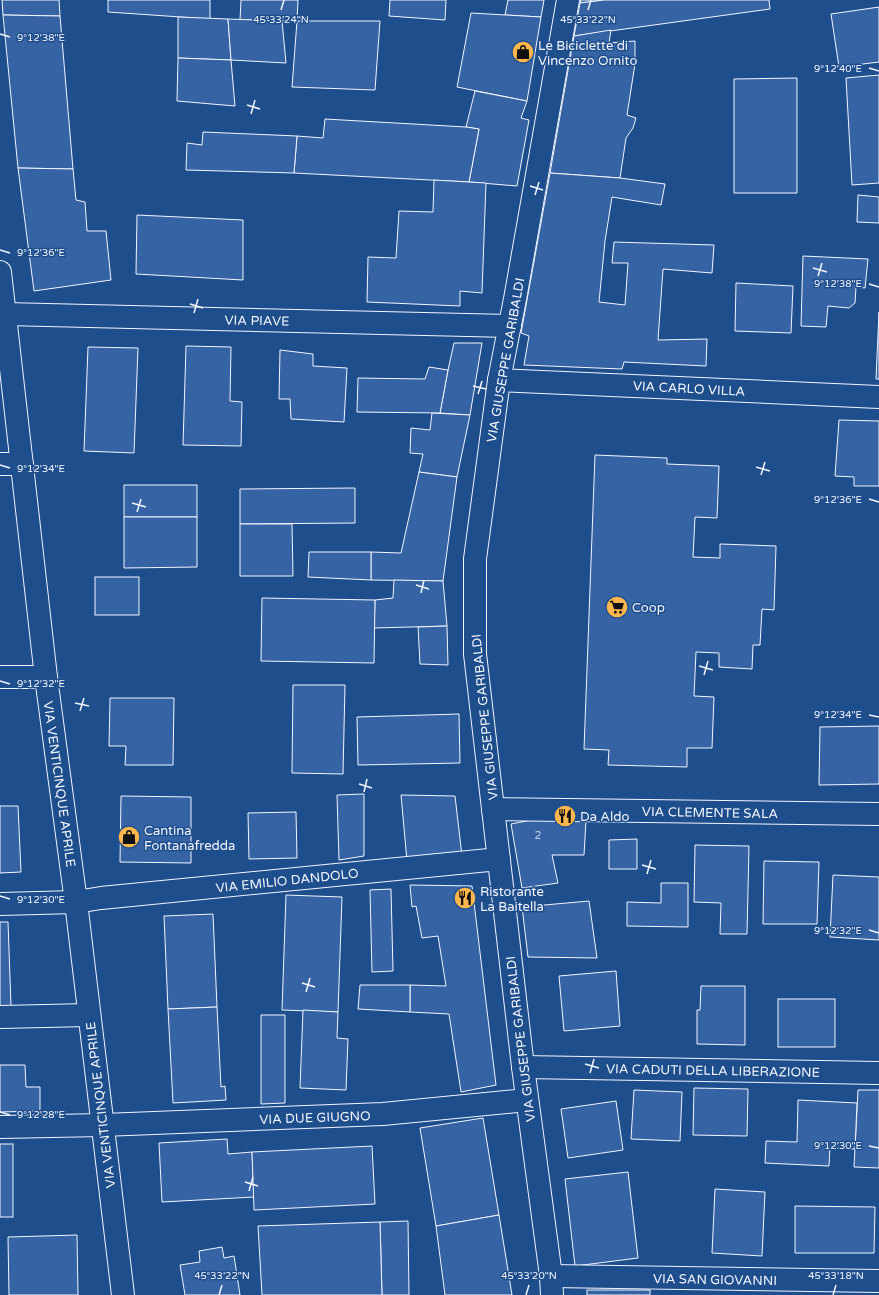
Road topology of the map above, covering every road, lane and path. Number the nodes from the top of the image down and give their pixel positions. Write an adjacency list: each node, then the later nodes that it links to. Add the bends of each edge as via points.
1 (568, 0): 4 (street, VIA GIUSEPPE GARIBALDI)
2 (0, 272): 3 (street, VIA VENTICINQUE APRILE)
3 (5, 314): 4 (street, VIA PIAVE); 8 (street, VIA VENTICINQUE APRILE)
4 (510, 326): 5 (street, VIA GIUSEPPE GARIBALDI)
5 (498, 380): 6 (street, VIA CARLO VILLA); 11 (street, VIA GIUSEPPE GARIBALDI, via 475,559 475,654)
6 (879, 397)
7 (0, 464): 8 (street)
8 (22, 464): 10 (street, VIA VENTICINQUE APRILE)
9 (0, 676): 10 (street)
10 (46, 677): 14 (street, VIA VENTICINQUE APRILE)
11 (493, 809): 12 (street, VIA CLEMENTE SALA); 13 (street, VIA GIUSEPPE GARIBALDI)
12 (879, 814)
13 (498, 859): 14 (street, VIA EMILIO DANDOLO); 18 (street, VIA GIUSEPPE GARIBALDI)
14 (76, 902): 15 (street, VIA EMILIO DANDOLO); 16 (street, VIA VENTICINQUE APRILE)
15 (0, 904)
16 (90, 1015): 17 (street); 21 (street, VIA VENTICINQUE APRILE)
17 (0, 1017)
18 (523, 1067): 19 (street, VIA CADUTI DELLA LIBERAZIONE); 20 (street, VIA GIUSEPPE GARIBALDI)
19 (879, 1073)
20 (527, 1100): 21 (street, VIA DUE GIUGNO, via 384,1114); 24 (street, VIA GIUSEPPE GARIBALDI)
21 (102, 1125): 22 (street, VIA DUE GIUGNO); 25 (street, VIA VENTICINQUE APRILE)
22 (0, 1127)
23 (879, 1281): 24 (street, VIA SAN GIOVANNI)
24 (551, 1285)
25 (123, 1295)

